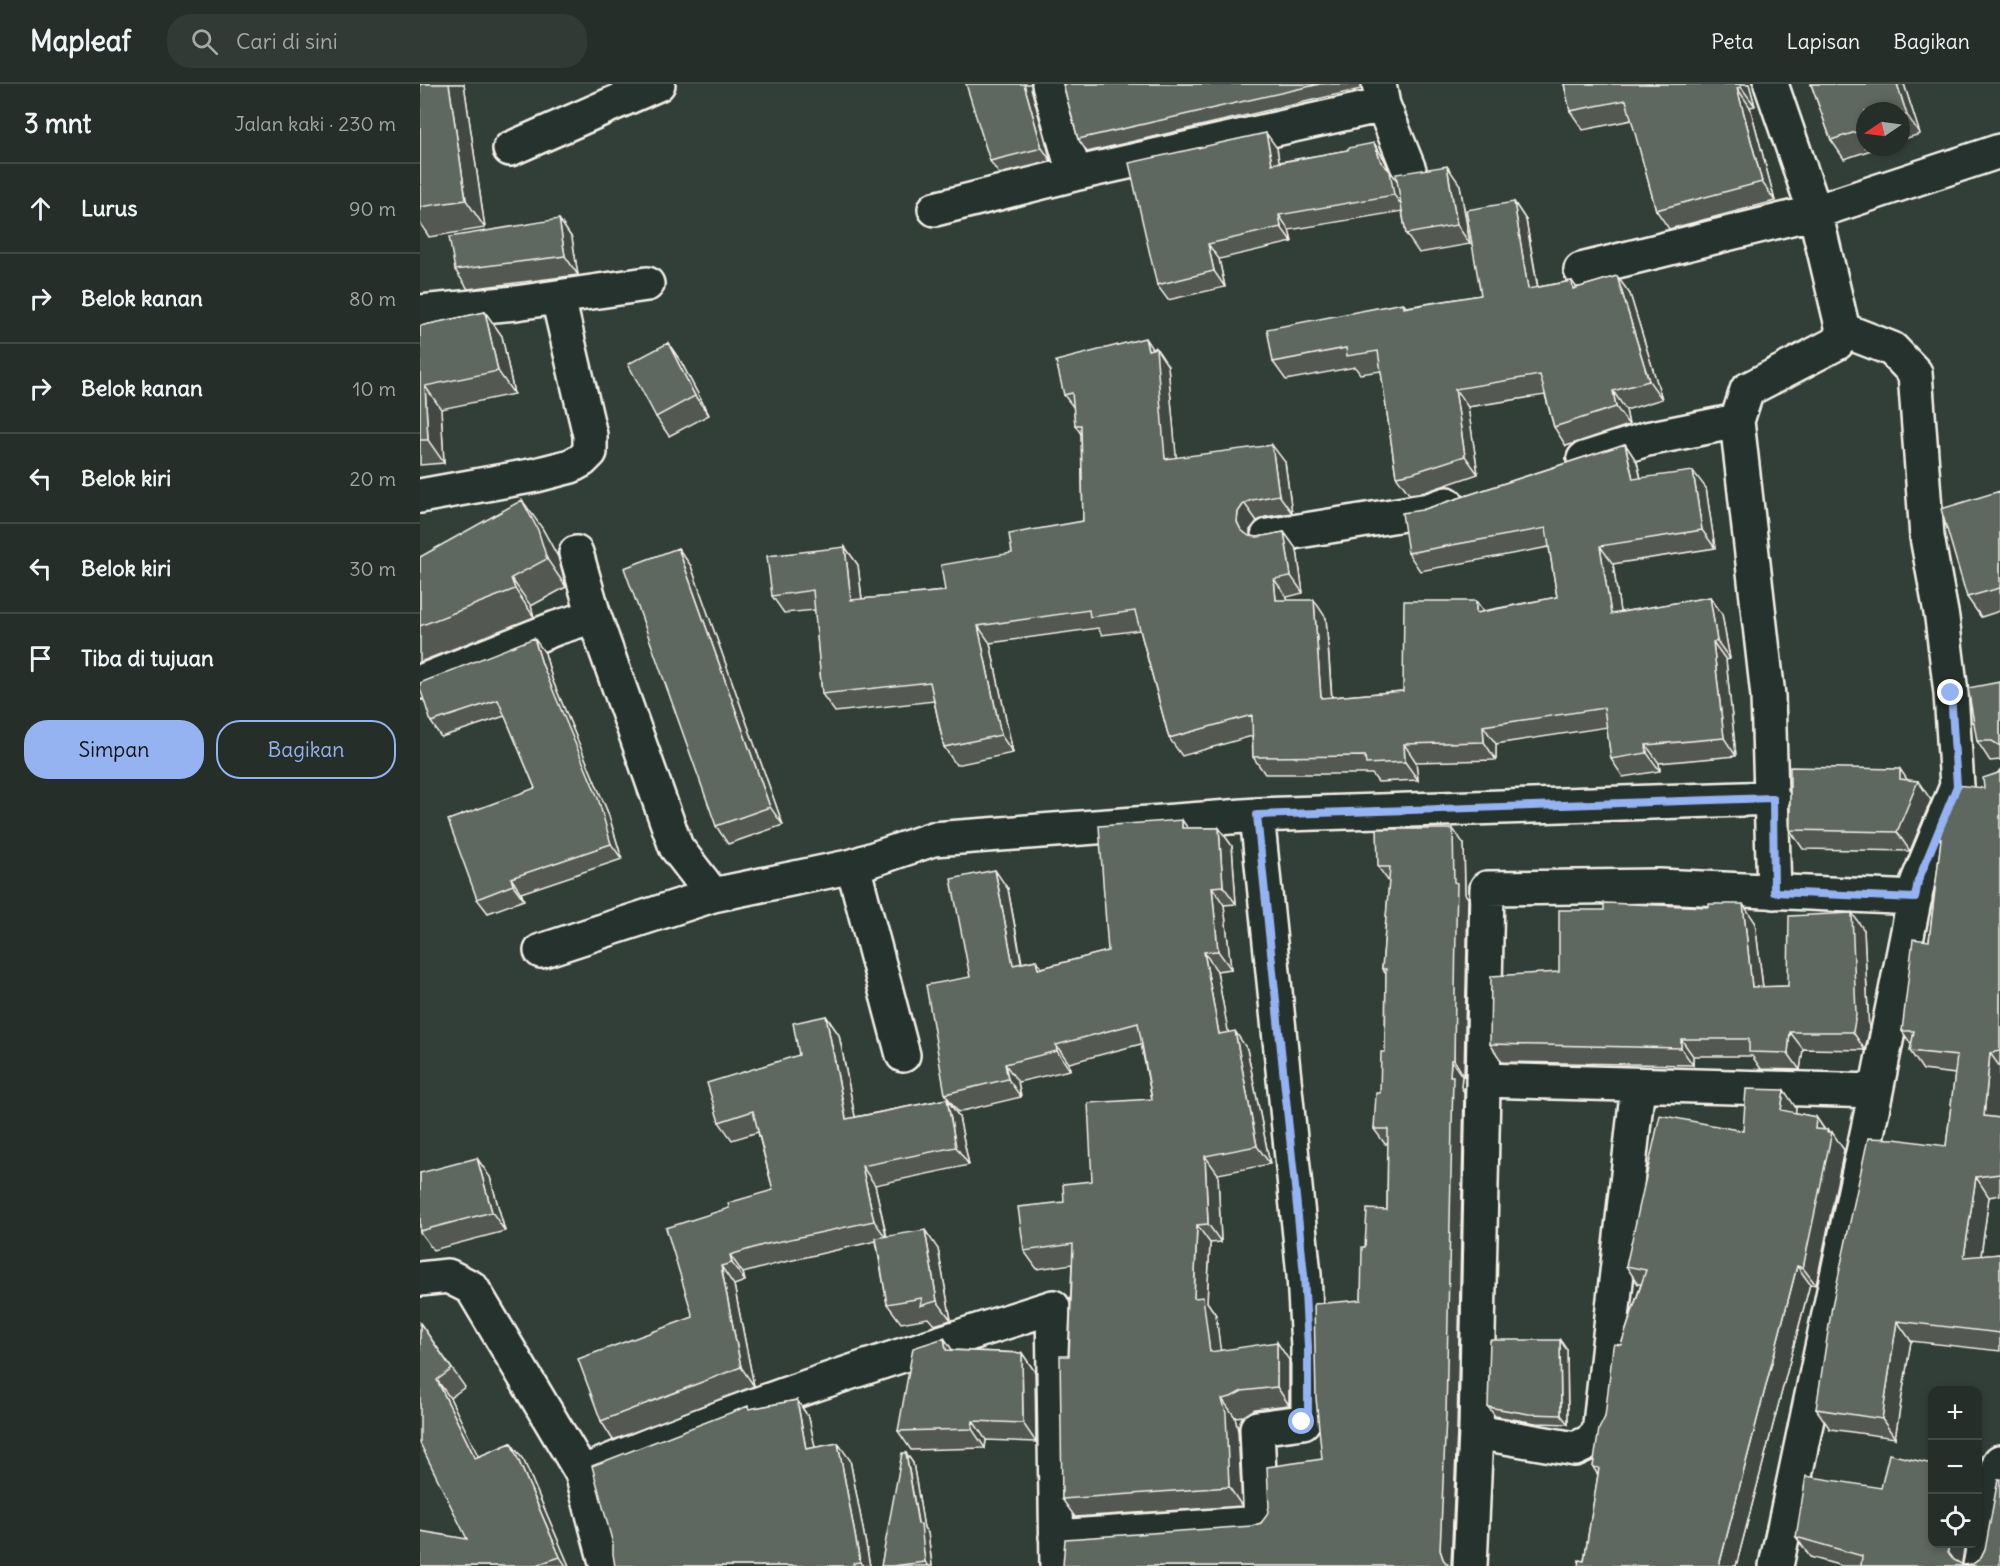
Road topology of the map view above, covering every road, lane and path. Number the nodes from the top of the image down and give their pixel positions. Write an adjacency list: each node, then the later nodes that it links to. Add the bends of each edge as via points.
1 (658, 84): 5 (street)
2 (1050, 84): 8 (street)
3 (1771, 84): 10 (street)
4 (1381, 94): 7 (street); 8 (street)
5 (510, 149)
6 (2000, 151): 10 (street)
7 (1409, 170)
8 (1074, 174): 9 (street)
9 (935, 209)
10 (1815, 212): 11 (street); 15 (street)
11 (1581, 270)
12 (647, 284): 13 (street)
13 (558, 298): 14 (street); 18 (street, via 590,435 590,452 571,466)
14 (420, 312)
15 (1843, 330): 16 (street, via 1837,343 1747,390); 25 (street, via 1892,349 1915,373 1927,537 1942,618)
16 (1737, 421): 17 (street, via 1647,439); 26 (street, via 1768,696)
17 (1556, 468)
18 (420, 496)
19 (1470, 496): 20 (street, via 1429,510)
20 (1268, 536)
21 (576, 553): 22 (street)
22 (594, 616): 23 (street); 30 (street, via 676,847)
23 (420, 682)
24 (1989, 780): 25 (street)
25 (1957, 786): 31 (street, via 1918,881)
26 (1773, 798): 27 (street); 29 (street)
27 (1257, 815): 28 (street, via 933,839); 41 (street, via 1304,1275 1308,1414 1302,1422 1257,1428 1261,1523)
28 (854, 866): 30 (street); 33 (street)
29 (1774, 892): 31 (street); 34 (street, via 1659,886 1487,888)
30 (713, 895): 32 (street)
31 (1915, 898): 36 (street)
32 (541, 951)
33 (903, 1055)
34 (1483, 1080): 35 (street); 38 (street)
35 (1638, 1085): 36 (street); 38 (street, via 1599,1433 1575,1449)
36 (1876, 1091): 44 (street)
37 (420, 1279): 40 (street, via 448,1276 472,1288)
38 (1476, 1432): 43 (street)
39 (2000, 1462): 45 (street)
40 (582, 1473): 41 (street, via 640,1448 866,1367 1053,1307); 42 (street)
41 (1056, 1551)
42 (608, 1566)
43 (1470, 1566)
44 (1776, 1566)
45 (1980, 1566)

